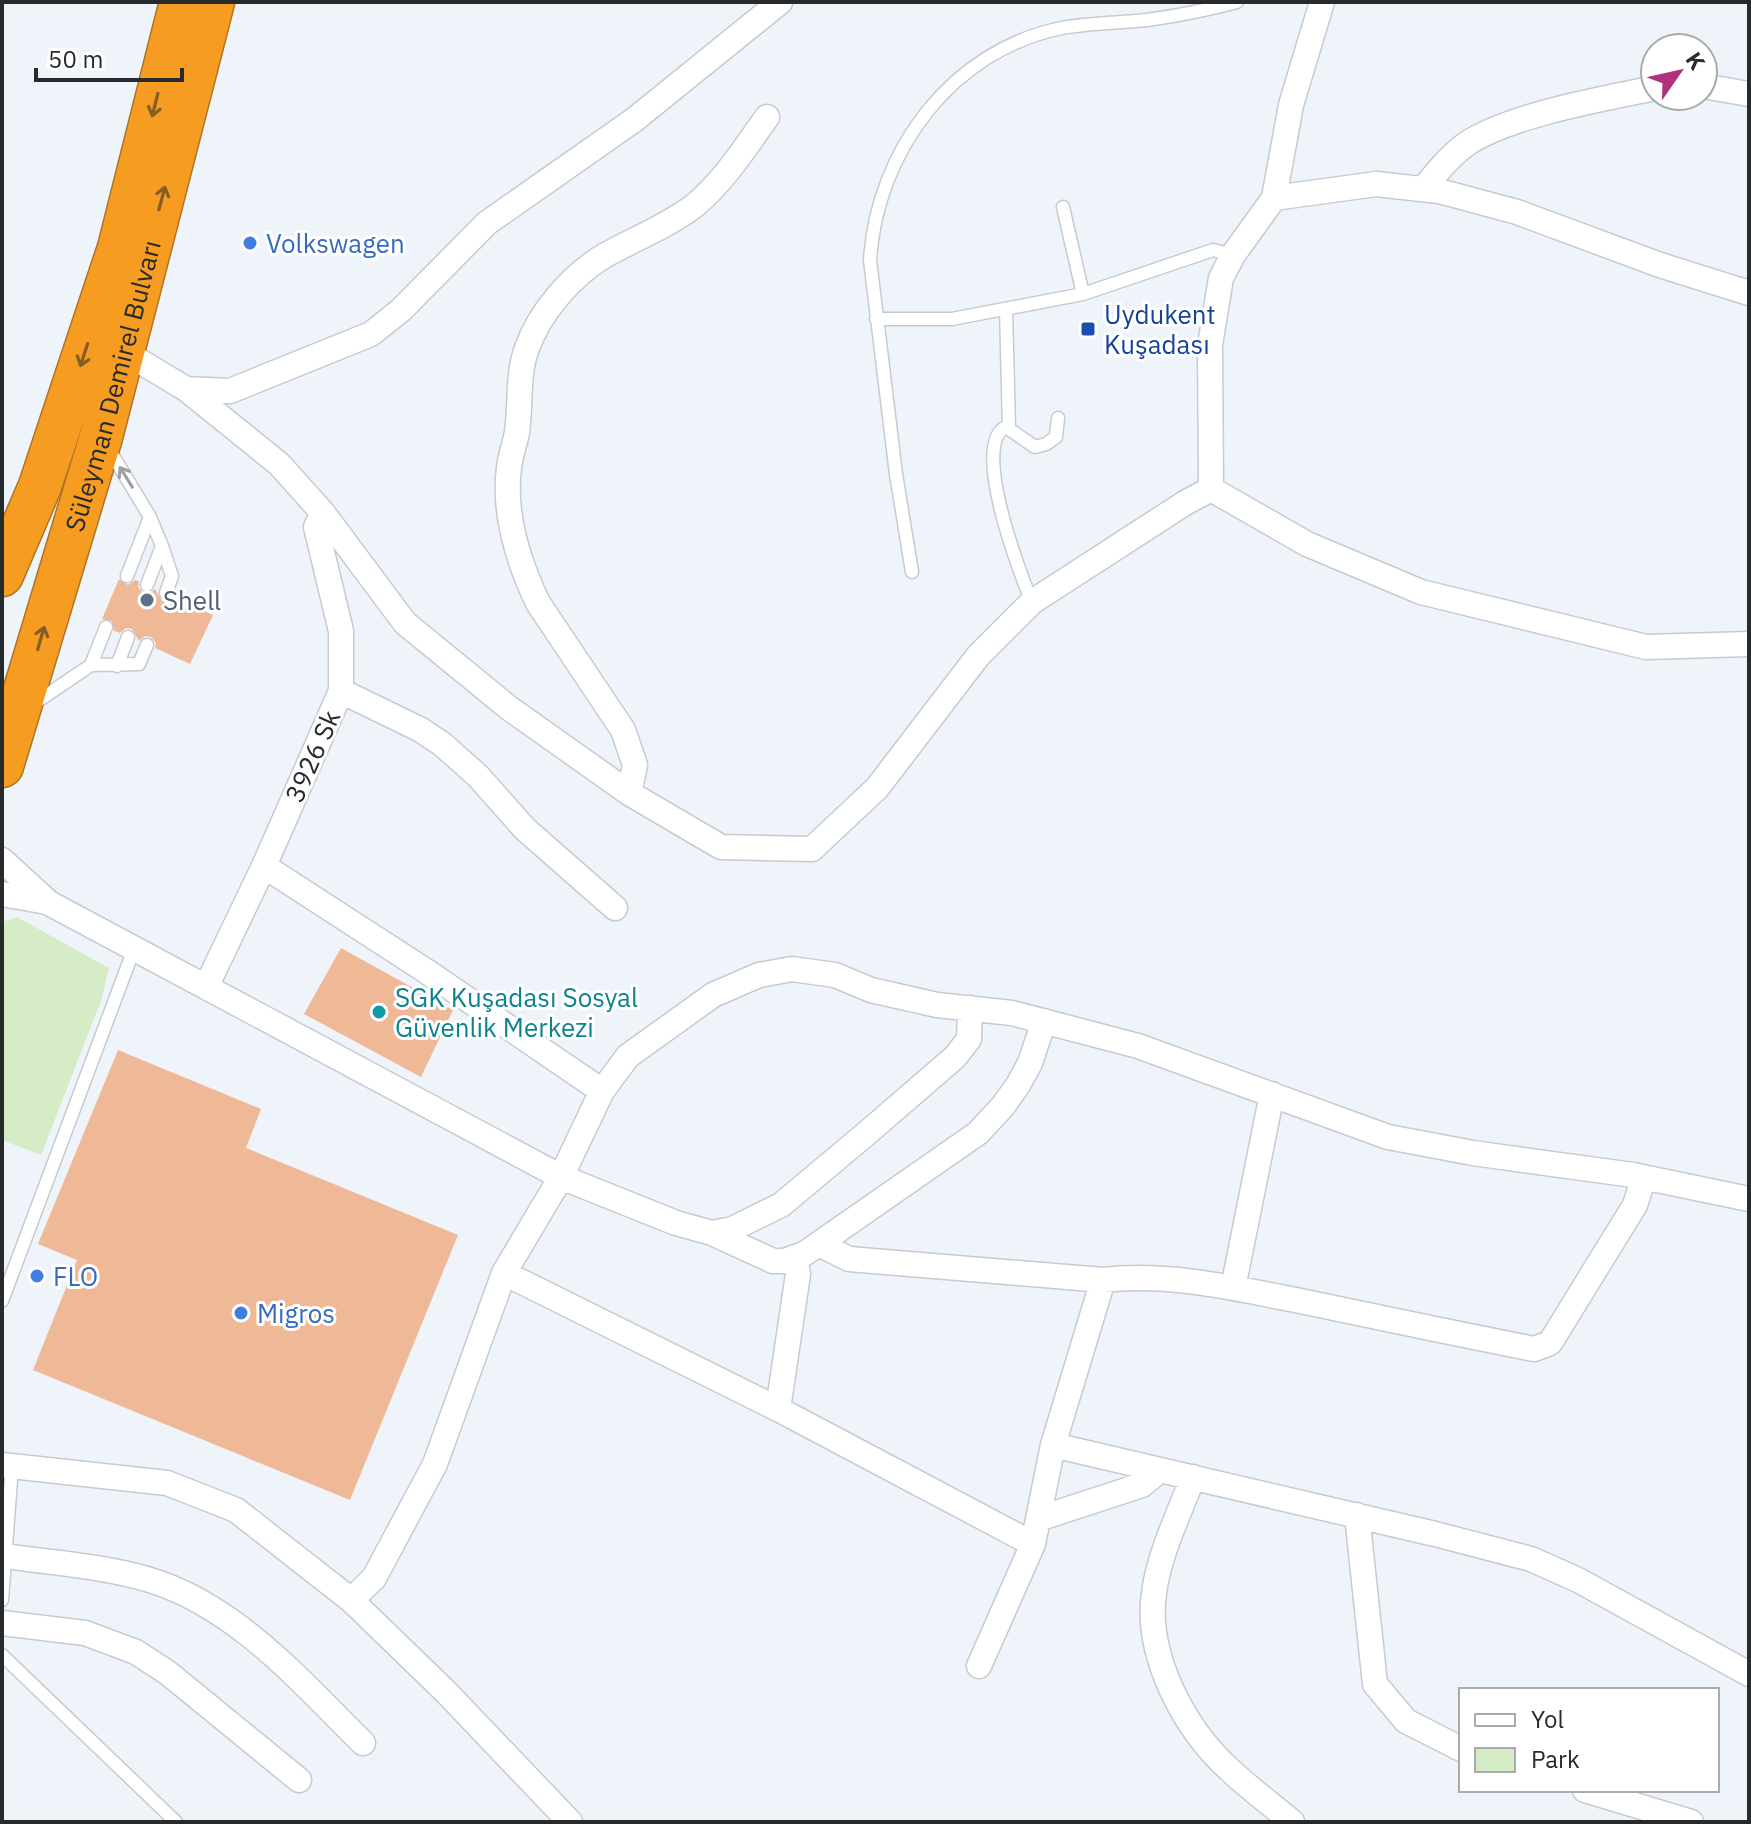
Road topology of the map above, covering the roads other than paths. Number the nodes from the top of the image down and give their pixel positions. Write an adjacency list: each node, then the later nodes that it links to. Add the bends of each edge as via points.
1 (181, 2): 28 (highway, Süleyman Demirel Bulvarı, one-way to 28, via 119,248 40,486)
2 (213, 2): 18 (highway, Süleyman Demirel Bulvarı, one-way to 2)
3 (780, 2): 19 (street, via 634,120 487,223 371,334 230,391)
4 (1237, 2): 17 (lane, via 1039,34 997,52 943,92 915,126 883,190 870,260)
5 (1322, 2): 11 (street, via 1291,105)
6 (1719, 89): 8 (street)
7 (1639, 92): 10 (street, via 1514,122 1470,142)
8 (1749, 94)
9 (767, 117): 42 (street, via 725,176 695,205 603,257 568,285 533,333 522,366 509,467 514,537 538,603 623,730 635,765)
10 (1423, 189): 11 (street, via 1376,184); 14 (street, via 1492,204)
11 (1274, 198): 13 (street)
12 (1063, 207): 15 (lane)
13 (1233, 255): 15 (lane, via 1213,250); 23 (street, via 1221,278 1210,345)
14 (1749, 293)
15 (1083, 294): 16 (lane)
16 (1006, 309): 17 (lane, via 952,319); 21 (lane)
17 (876, 319): 27 (lane)
18 (123, 351): 19 (street); 22 (highway, Süleyman Demirel Bulvarı)
19 (186, 389): 24 (street, via 279,464)
20 (1058, 418): 21 (lane, via 1056,437 1041,446)
21 (1009, 428): 32 (lane, via 997,433 992,462 1011,552)
22 (101, 437): 25 (lane, one-way to 22); 40 (highway, Süleyman Demirel Bulvarı, one-way to 22)
23 (1211, 489): 32 (street); 35 (street, via 1307,544 1421,592 1646,647)
24 (323, 513): 39 (street, 3926 Sk, via 316,527 341,631); 42 (street, via 405,623 509,708)
25 (150, 517): 26 (lane); 29 (lane)
26 (162, 546): 30 (lane); 31 (lane, via 172,576)
27 (912, 572)
28 (2, 575)
29 (127, 576)
30 (147, 585)
31 (166, 593)
32 (1032, 602): 42 (street, via 978,656 877,788 812,849 721,847)
33 (106, 627): 37 (lane)
34 (128, 637): 38 (lane)
35 (1749, 644)
36 (147, 645): 38 (lane, via 139,664)
37 (91, 665): 38 (lane); 40 (lane)
38 (117, 666)
39 (341, 691): 44 (street, 3926 Sk); 47 (street, via 442,744 525,829)
40 (20, 713): 41 (highway, Süleyman Demirel Bulvarı)
41 (2, 766)
42 (629, 793)
43 (2, 860): 46 (street)
44 (264, 866): 49 (street, 3926 Sk); 52 (street)
45 (2, 894): 46 (street)
46 (49, 903): 48 (street)
47 (615, 908)
48 (134, 949): 49 (street); 63 (lane)
49 (206, 987): 54 (street)
50 (970, 1008): 51 (street); 52 (street, via 871,990 835,975 792,969 759,975 713,995 628,1056); 57 (street, via 969,1039 955,1057 781,1205)
51 (1044, 1021): 53 (street, via 1138,1046); 58 (street, via 1018,1085 984,1126)
52 (602, 1091): 54 (street)
53 (1272, 1094): 55 (street, via 1388,1137); 62 (street)
54 (561, 1177): 57 (street); 60 (street)
55 (1644, 1177): 56 (street); 62 (street, via 1635,1205 1550,1343 1534,1349)
56 (1749, 1199)
57 (712, 1233): 59 (street, via 763,1258)
58 (819, 1244): 59 (street); 61 (street, via 849,1259)
59 (795, 1259): 64 (street, via 798,1274)
60 (504, 1273): 64 (street); 74 (street, via 435,1464 374,1578)
61 (1103, 1280): 62 (street, via 1164,1279); 65 (street)
62 (1233, 1288)
63 (2, 1301)
64 (778, 1409): 71 (street)
65 (1053, 1445): 67 (street); 70 (street)
66 (7, 1466): 72 (lane); 74 (street, via 167,1483 236,1510)
67 (1160, 1470): 68 (street); 70 (street, via 1142,1485)
68 (1193, 1477): 69 (street); 85 (street, via 1157,1574 1153,1625 1159,1652 1184,1712 1213,1752)
69 (1357, 1515): 78 (street, via 1531,1559); 80 (street, via 1375,1684 1406,1721)
70 (1038, 1519): 71 (street)
71 (1033, 1544): 77 (street)
72 (5, 1556): 73 (lane); 79 (street, via 133,1575 193,1597 242,1630)
73 (2, 1600)
74 (351, 1600): 84 (street)
75 (2, 1623): 81 (street, via 85,1633 136,1652)
76 (2, 1655): 83 (lane)
77 (979, 1666)
78 (1749, 1674)
79 (363, 1743)
80 (1459, 1748)
81 (299, 1780)
82 (1592, 1792): 86 (street)
83 (176, 1822)
84 (570, 1822)
85 (1292, 1822)
86 (1691, 1822)

